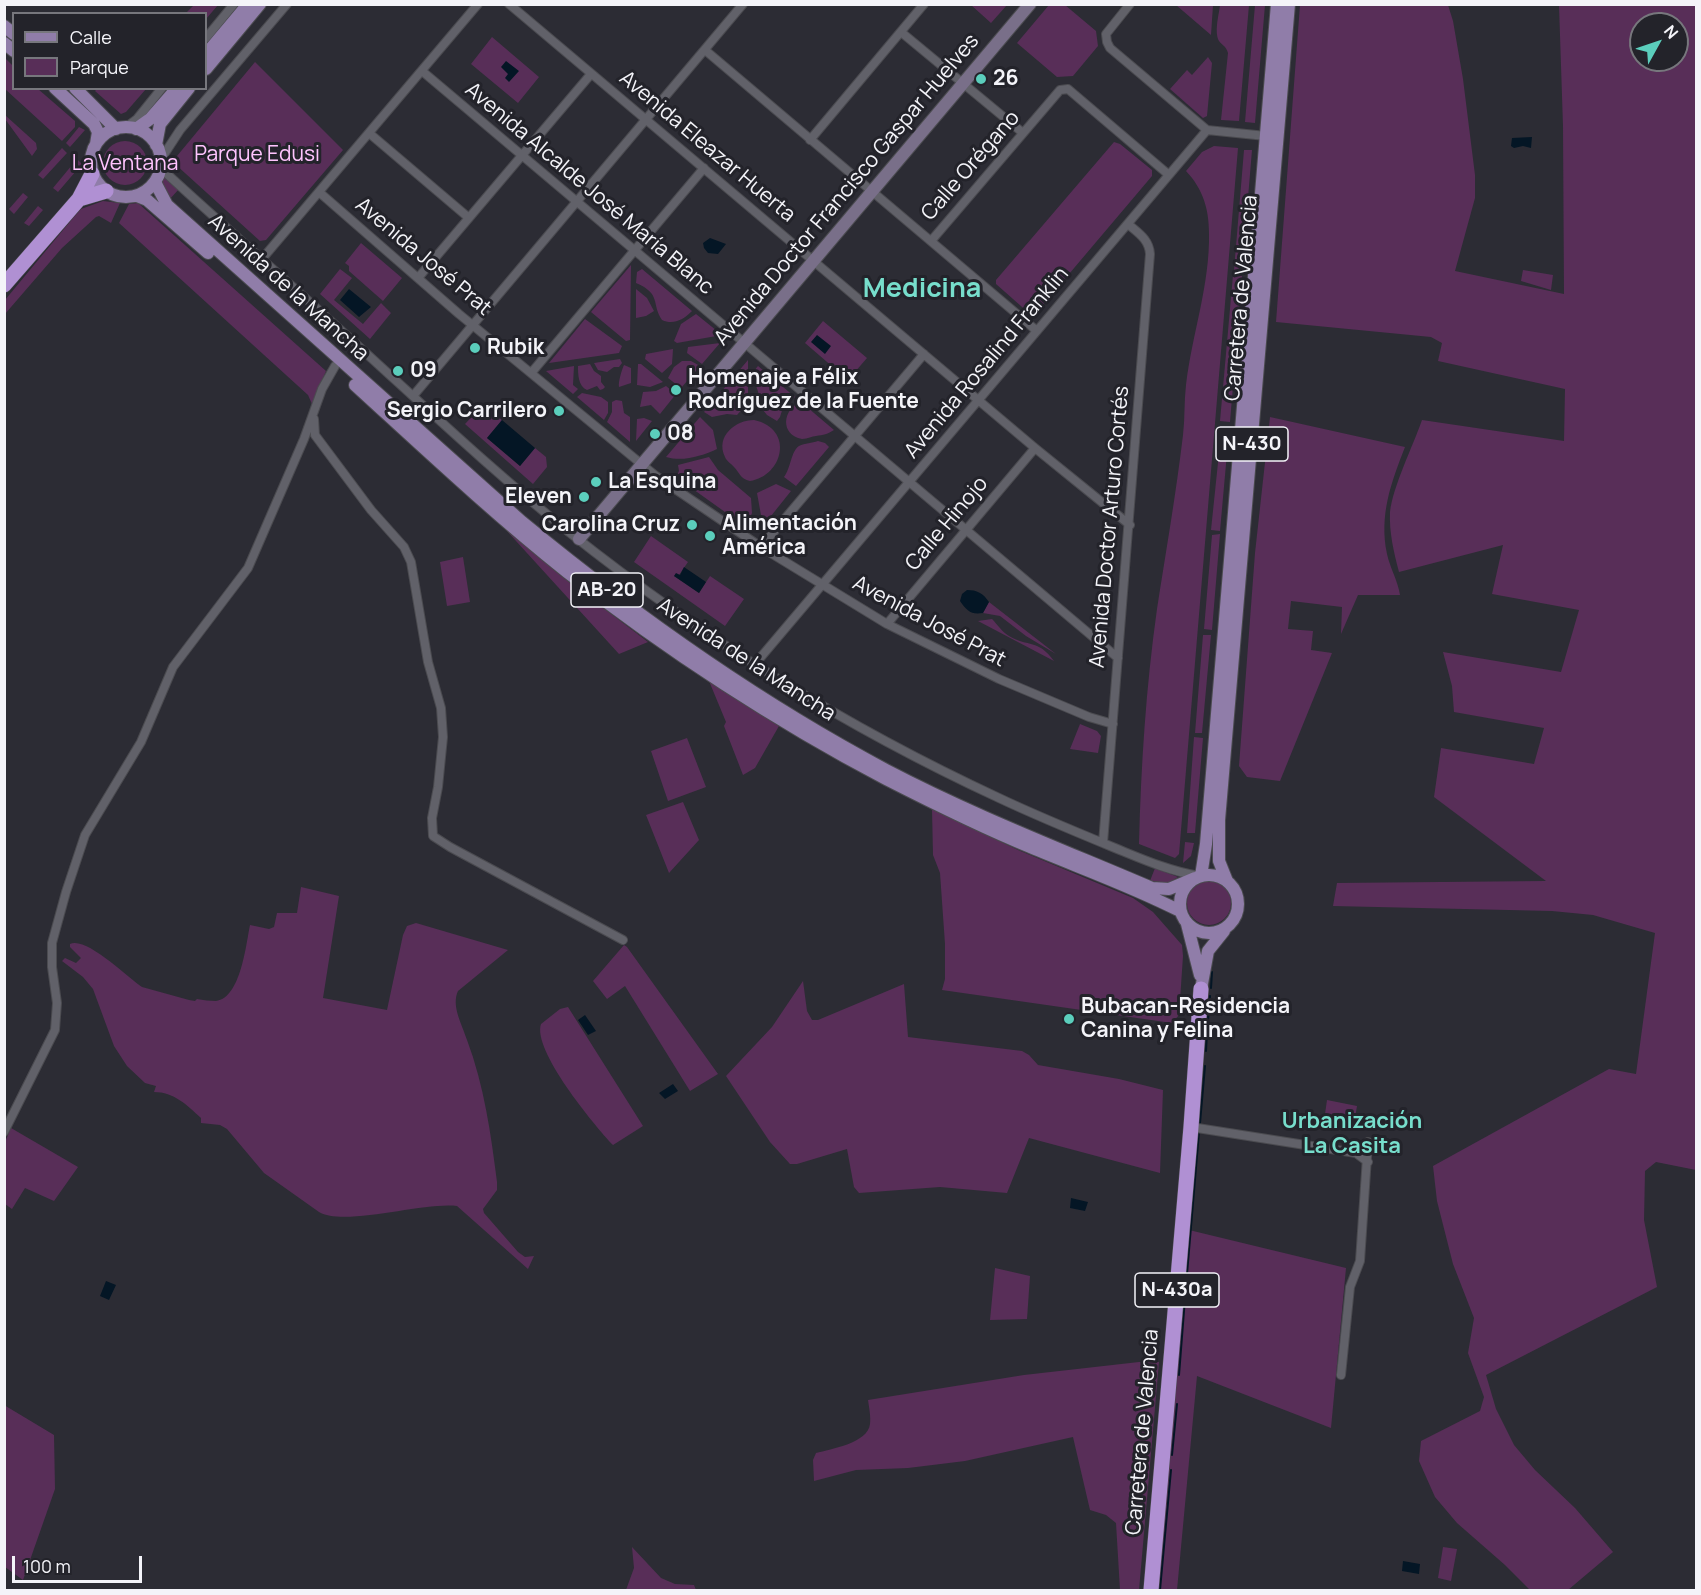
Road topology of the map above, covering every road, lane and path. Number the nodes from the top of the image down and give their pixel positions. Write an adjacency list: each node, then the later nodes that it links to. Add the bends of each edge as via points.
1 (234, 4): 14 (street)
2 (248, 4): 16 (main road)
3 (260, 4): 17 (main road)
4 (287, 4): 36 (street, via 180,130)
5 (478, 4): 18 (street)
6 (509, 4): 19 (street, Avenida Eleazar Huerta)
7 (742, 4): 15 (street)
8 (924, 4): 13 (street)
9 (1030, 4): 20 (street, Avenida Doctor Francisco Gaspar Huelves)
10 (1130, 4): 28 (street, via 1106,34 1110,48)
11 (1277, 4): 31 (main road, Carretera de Valencia / N-430)
12 (1289, 4): 79 (main road, Carretera de Valencia / N-430, via 1219,820 1220,861)
13 (901, 32): 20 (street); 32 (street)
14 (207, 37)
15 (705, 50): 26 (street); 32 (street)
16 (207, 53)
17 (207, 68)
18 (422, 71): 29 (street); 35 (street, Avenida Alcalde José María Blanc)
19 (591, 74): 26 (street, Avenida Eleazar Huerta); 35 (street)
20 (963, 83): 30 (street); 42 (street, Avenida Doctor Francisco Gaspar Huelves)
21 (57, 90): 34 (main road, via 94,124 98,132)
22 (77, 90): 27 (main road, via 103,115)
23 (160, 90): 27 (street)
24 (175, 90): 27 (main road, via 150,119)
25 (187, 90): 33 (main road, via 160,124)
26 (646, 120): 37 (street, Avenida Eleazar Huerta); 46 (street)
27 (126, 128): 33 (main road, via 148,135); 34 (main road, via 104,136)
28 (1207, 130): 31 (street); 39 (street, Avenida Rosalind Franklin)
29 (369, 133): 43 (street); 47 (street)
30 (1023, 133): 39 (street, Calle Orégano, via 1060,90 1068,89); 49 (street, Calle Orégano)
31 (1266, 136): 78 (main road, Carretera de Valencia / N-430, via 1206,844)
32 (810, 140): 42 (street)
33 (156, 145): 36 (main road)
34 (95, 147): 38 (main road)
35 (521, 156): 46 (street, Avenida Alcalde José María Blanc); 47 (street)
36 (161, 165): 40 (main road); 51 (street, Avenida de la Mancha)
37 (704, 168): 50 (street); 52 (street, Avenida Eleazar Huerta)
38 (92, 174): 41 (main road); 45 (highway)
39 (1169, 175): 48 (street, Avenida Rosalind Franklin)
40 (155, 182): 44 (main road); 78 (main road, Avenida de la Mancha / AB-20, via 167,205 522,522 657,627 801,721 885,769 1043,843 1152,888 1169,889)
41 (106, 191): 44 (main road, via 116,196); 45 (highway)
42 (872, 191): 49 (street); 52 (street, Avenida Doctor Francisco Gaspar Huelves)
43 (319, 192): 51 (street); 53 (street, Avenida José Prat)
44 (137, 196): 59 (main road, Avenida de la Mancha / AB-20, via 166,216)
45 (79, 199): 54 (highway)
46 (577, 203): 50 (street, Avenida Alcalde José María Blanc); 55 (street)
47 (469, 218): 53 (street)
48 (1128, 224): 56 (street, Avenida Rosalind Franklin); 68 (street, Avenida Doctor Arturo Cortés, via 1146,240 1150,254)
49 (931, 241): 56 (street)
50 (633, 250): 57 (street, Avenida Alcalde José María Blanc); 60 (street)
51 (262, 259): 61 (street, Avenida de la Mancha)
52 (814, 260): 57 (street, Avenida Doctor Francisco Gaspar Huelves); 58 (street, Avenida Eleazar Huerta)
53 (418, 278): 55 (street, Avenida José Prat)
54 (4, 285)
55 (474, 324): 60 (street, Avenida José Prat); 61 (street)
56 (1037, 331): 62 (street, Avenida Rosalind Franklin)
57 (743, 342): 64 (street, Avenida Alcalde José María Blanc); 66 (street, Avenida Doctor Francisco Gaspar Huelves)
58 (924, 354): 62 (street, Avenida Eleazar Huerta); 64 (street)
59 (334, 366): 63 (street); 80 (main road, Avenida de la Mancha / AB-20, via 511,526 623,614 731,689 898,785 1027,846)
60 (532, 372): 66 (street, Avenida José Prat)
61 (413, 396): 70 (street, Avenida de la Mancha)
62 (979, 400): 65 (street, Avenida Eleazar Huerta); 67 (street, Avenida Rosalind Franklin)
63 (314, 415): 83 (street, via 315,435 404,547 411,562 428,662 441,708 433,836); 86 (street, via 248,568 173,667 141,742 85,835 52,943 55,1030)
64 (854, 435): 67 (street, Avenida Alcalde José María Blanc); 71 (street)
65 (1035, 448): 68 (street, Avenida Eleazar Huerta); 69 (street, Calle Hinojo)
66 (641, 464): 70 (street, Avenida Doctor Francisco Gaspar Huelves); 71 (street, Avenida José Prat)
67 (909, 482): 69 (street, Avenida Alcalde José María Blanc); 72 (street, Avenida Rosalind Franklin)
68 (1130, 525): 74 (street, Avenida Doctor Arturo Cortés)
69 (966, 528): 73 (street, Calle Hinojo); 74 (street, Avenida Alcalde José María Blanc)
70 (579, 539): 75 (street, Avenida de la Mancha, via 650,594)
71 (760, 547): 72 (street, Avenida José Prat)
72 (823, 585): 73 (street, Avenida José Prat); 75 (street, Avenida Rosalind Franklin)
73 (887, 624): 76 (street, Avenida José Prat, via 999,680)
74 (1118, 658): 76 (street, Avenida Doctor Arturo Cortés)
75 (755, 664): 77 (street, Avenida de la Mancha, via 816,703 969,784)
76 (1113, 724): 77 (street, Avenida Doctor Arturo Cortés)
77 (1103, 843): 78 (street, Avenida de la Mancha)
78 (1198, 877): 79 (main road); 80 (main road, via 1182,892)
79 (1227, 881): 81 (main road, via 1238,901)
80 (1180, 911): 82 (main road)
81 (1231, 923): 82 (main road, via 1214,933 1195,930); 84 (main road, Carretera de Valencia, via 1208,951)
82 (1187, 924): 84 (main road, Carretera de Valencia)
83 (623, 940)
84 (1201, 989): 85 (highway, Carretera de Valencia / N-430a)
85 (1191, 1127): 88 (street, via 1356,1153); 90 (highway, Carretera de Valencia / N-430a)
86 (4, 1132)
87 (1368, 1142): 88 (street)
88 (1368, 1162): 89 (street, via 1360,1261 1350,1287)
89 (1341, 1375)
90 (1151, 1590)

